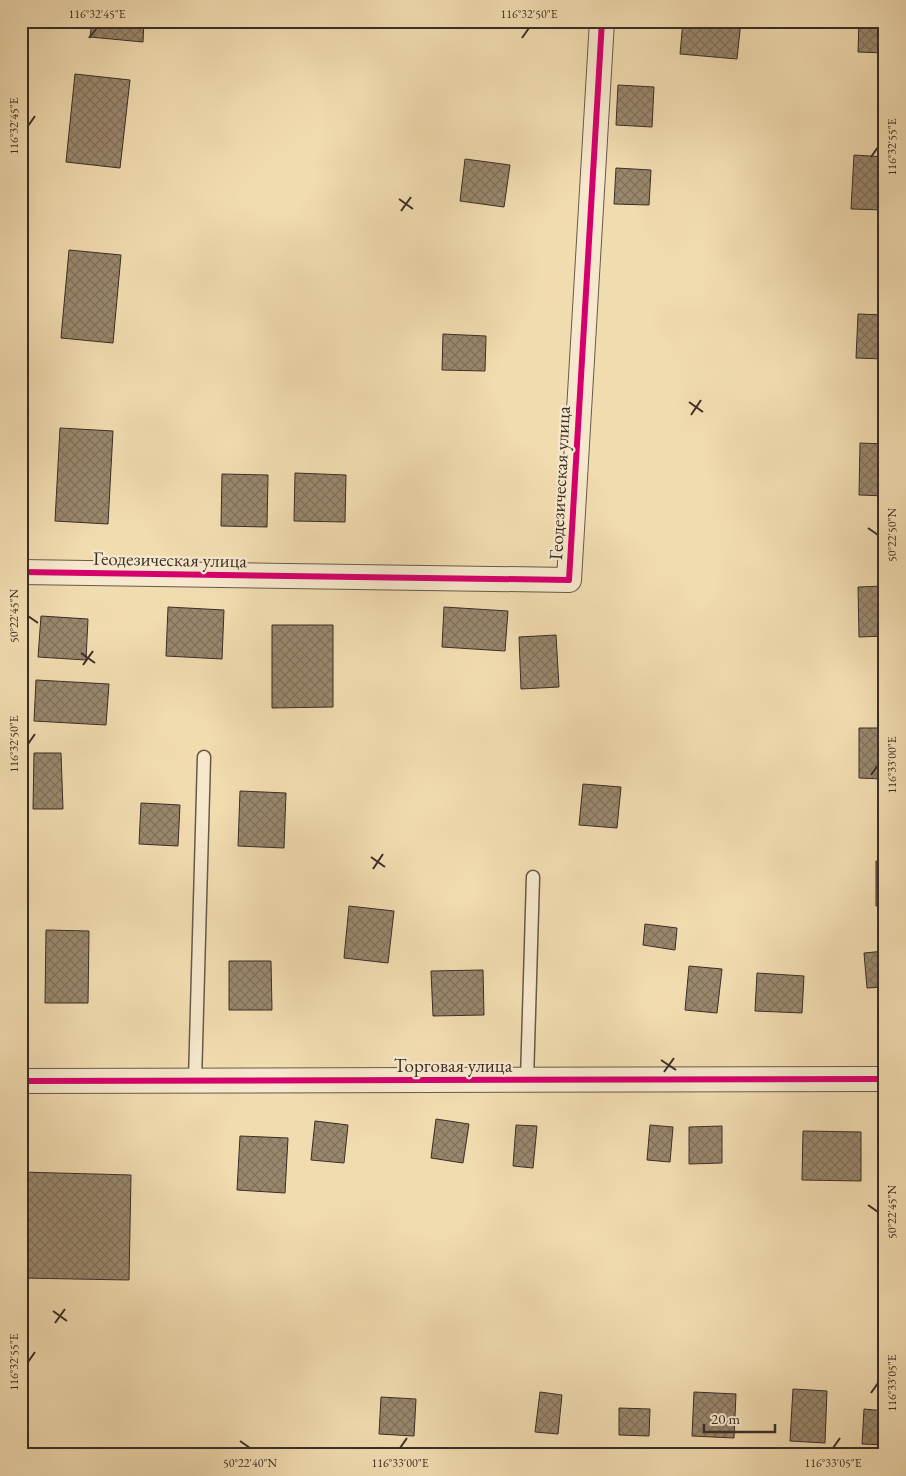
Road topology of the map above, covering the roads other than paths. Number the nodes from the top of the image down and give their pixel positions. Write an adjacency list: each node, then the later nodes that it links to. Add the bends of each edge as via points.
1 (602, 21): 2 (street, Геодезическая улица, via 569,580)
2 (21, 572)
3 (204, 757): 8 (lane)
4 (532, 877): 6 (lane)
5 (885, 1079): 6 (street, Торговая улица)
6 (527, 1080): 8 (street, Торговая улица)
7 (21, 1081): 8 (street, Торговая улица)
8 (195, 1081)

